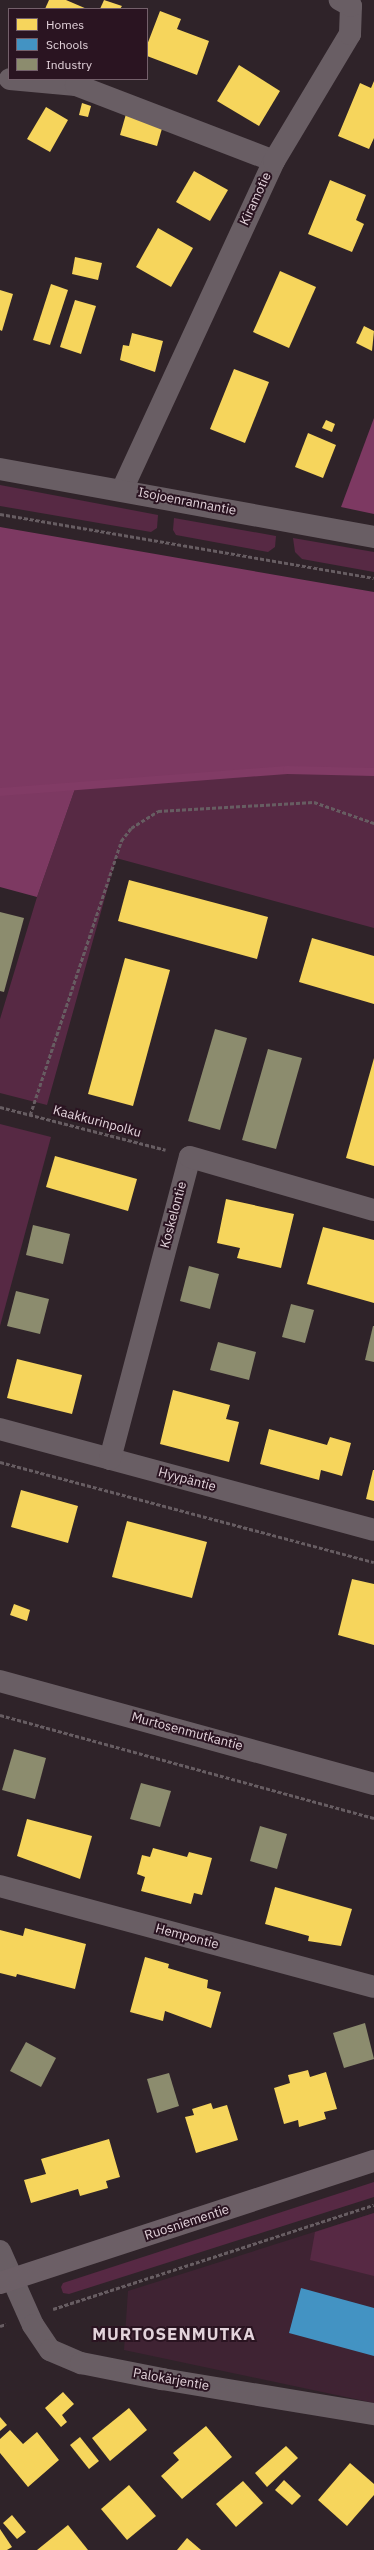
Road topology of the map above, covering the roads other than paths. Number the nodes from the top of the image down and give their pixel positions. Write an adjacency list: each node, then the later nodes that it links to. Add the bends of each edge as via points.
1 (340, 0): 3 (street, via 351,6 350,34)
2 (21, 80): 3 (street, Kiramotie, via 76,85)
3 (274, 161): 5 (street, Kiramotie)
4 (0, 469): 5 (street, Isojoenrannantie)
5 (122, 490): 6 (street, Isojoenrannantie)
6 (374, 537)
7 (374, 1210): 9 (street, Koskelontie, via 190,1157)
8 (0, 1429): 9 (street, Hyypäntie)
9 (110, 1459): 10 (street, Hyypäntie)
10 (374, 1530)
11 (0, 1681): 12 (street, Murtosenmutkantie)
12 (374, 1784)
13 (0, 1886): 14 (street, Hempontie)
14 (374, 1987)
15 (374, 2161): 17 (main road, Ruosniementie)
16 (0, 2251): 17 (street)
17 (6, 2281): 18 (street, Palokärjentie, via 50,2350 81,2363)
18 (374, 2414)

